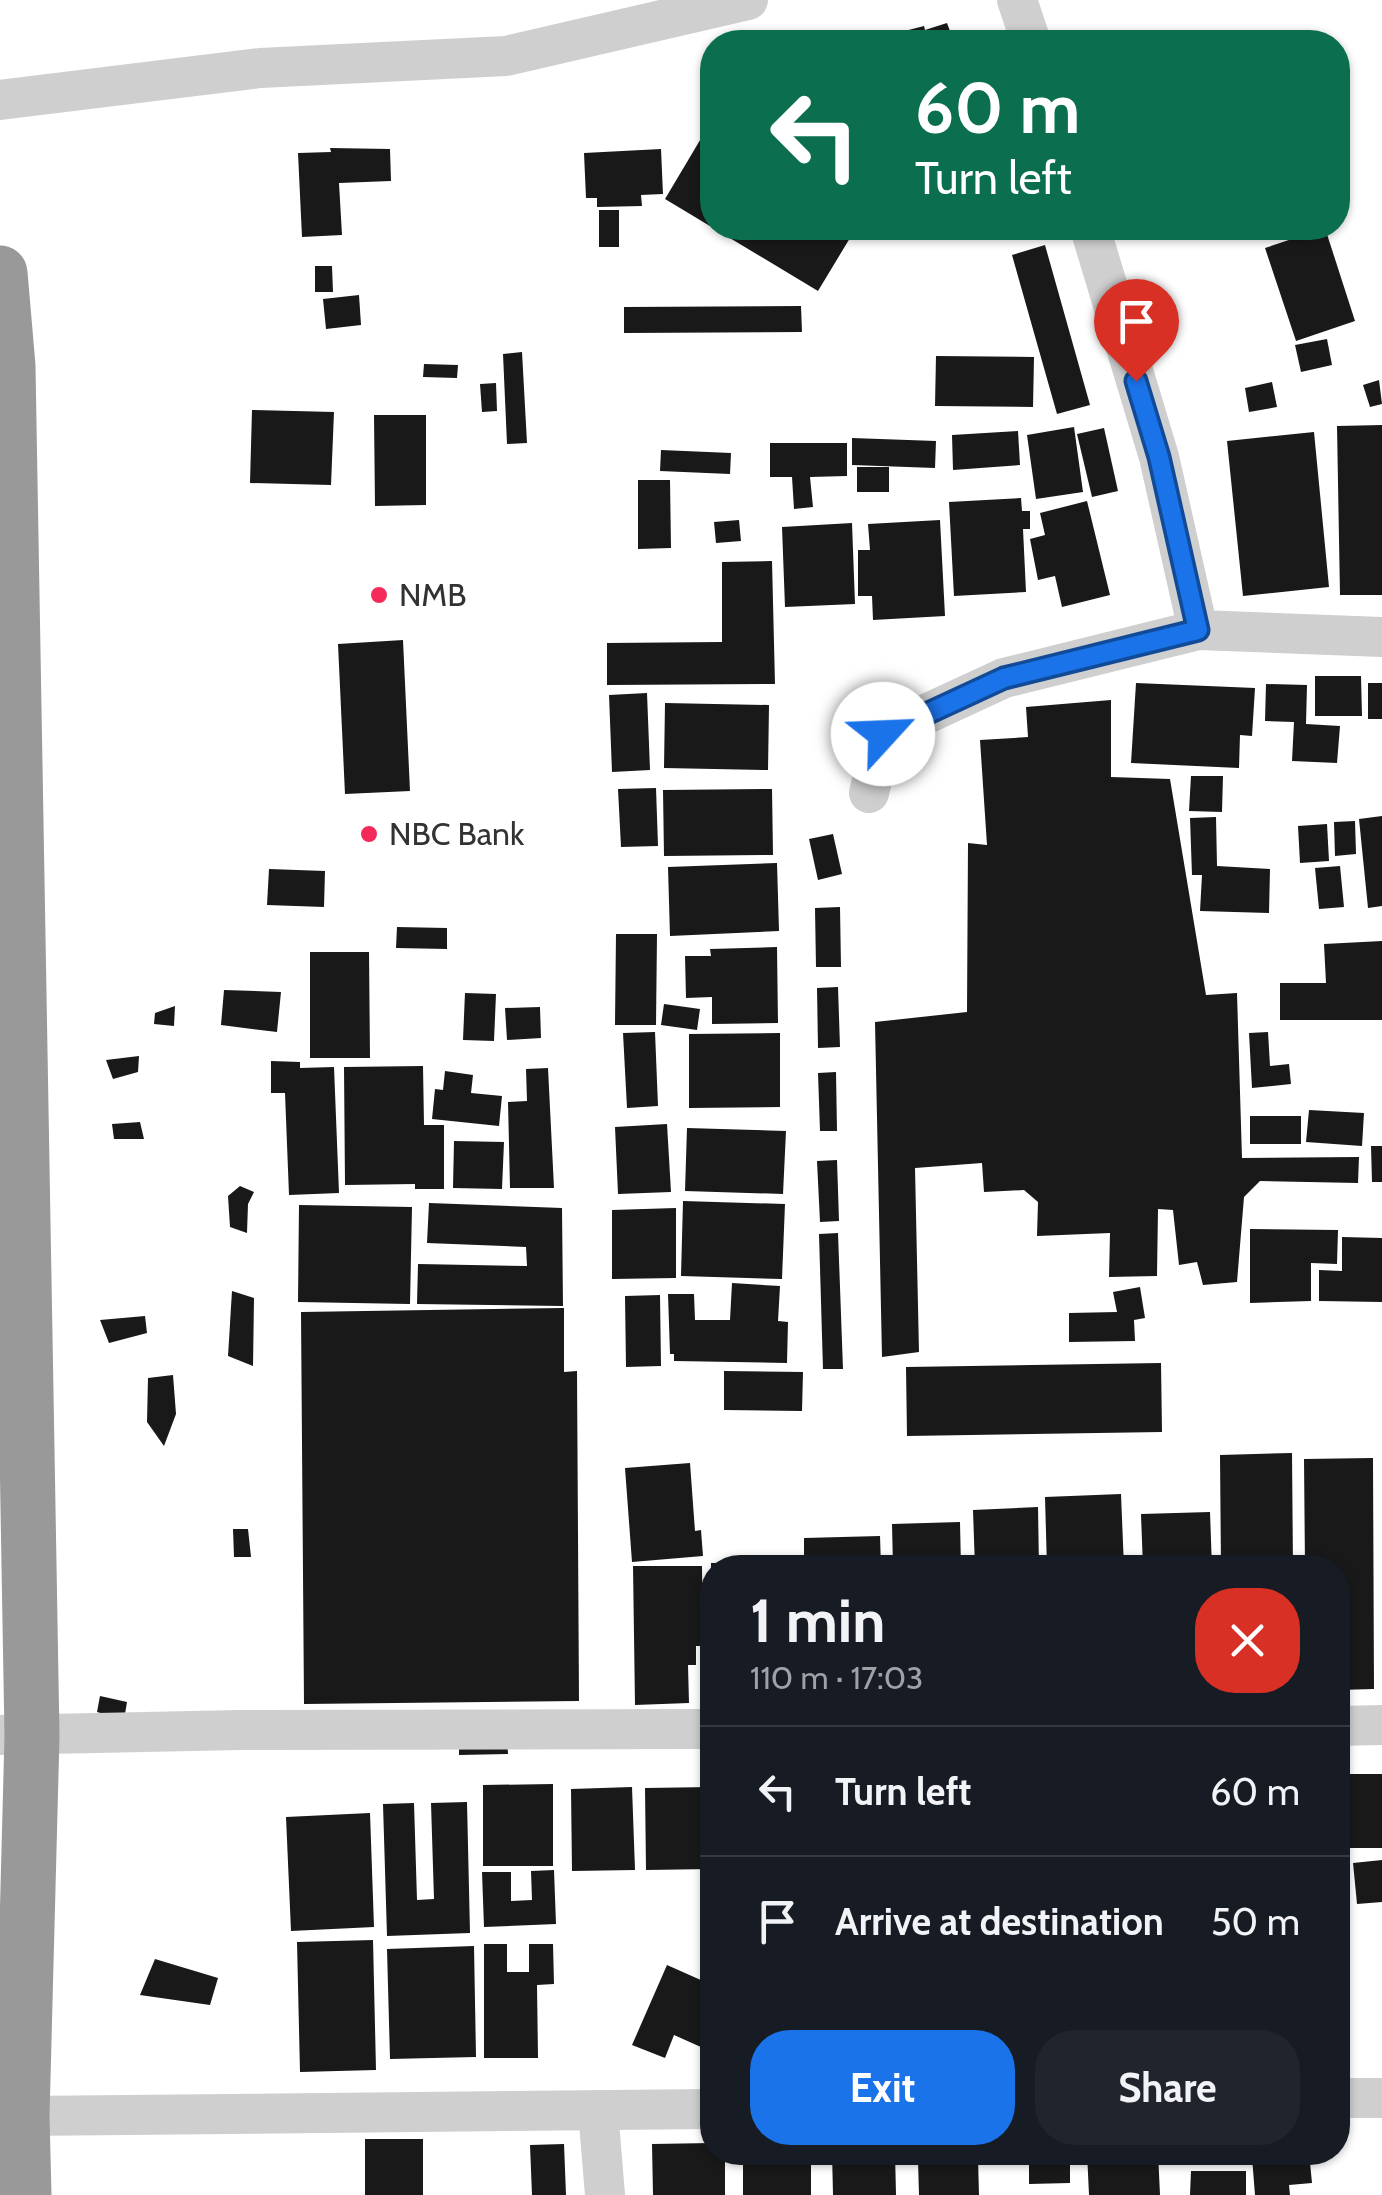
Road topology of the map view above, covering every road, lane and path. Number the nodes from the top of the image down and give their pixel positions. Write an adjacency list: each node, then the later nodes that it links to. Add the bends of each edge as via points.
1 (748, 0): 3 (street)
2 (1017, 0): 4 (street)
3 (652, 10): 5 (street, via 506,56 260,68)
4 (1028, 30)
5 (0, 100)
6 (1094, 240): 9 (street, via 1159,457)
7 (0, 273): 8 (highway)
8 (4, 366): 15 (highway)
9 (1198, 630): 10 (street); 11 (street, via 1004,678 883,734)
10 (1382, 638)
11 (869, 793)
12 (1350, 1726): 13 (street)
13 (1382, 1726)
14 (700, 1729): 15 (street)
15 (16, 1736): 20 (highway)
16 (1350, 2098): 17 (street)
17 (1382, 2098)
18 (700, 2108): 19 (street)
19 (598, 2110): 20 (street); 22 (street)
20 (22, 2116): 21 (highway)
21 (24, 2195)
22 (605, 2195)

